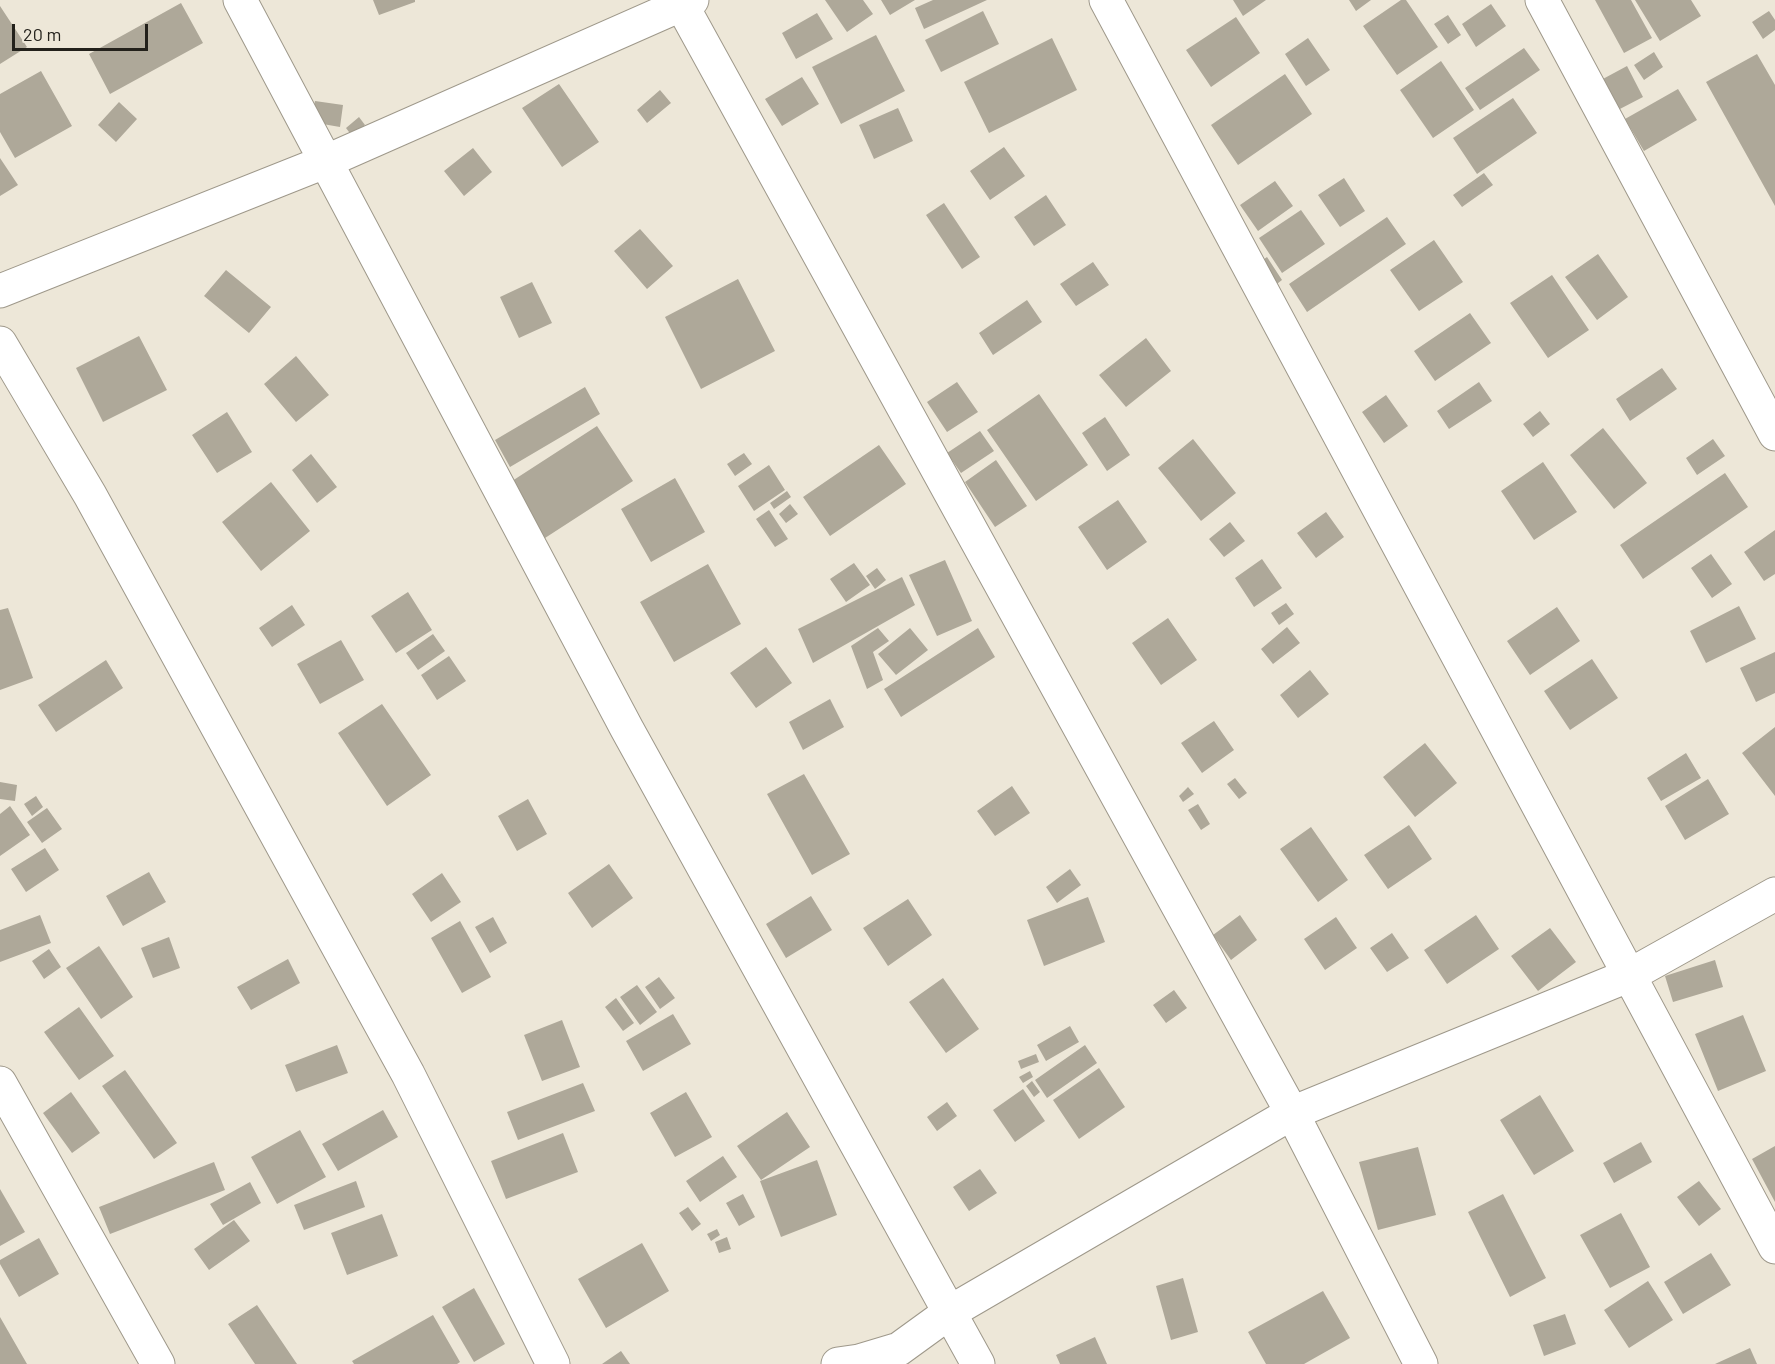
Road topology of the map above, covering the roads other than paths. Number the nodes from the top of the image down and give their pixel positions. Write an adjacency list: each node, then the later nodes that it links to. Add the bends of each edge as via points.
1 (240, 0): 5 (street)
2 (1106, 0): 10 (street)
3 (1542, 0): 8 (street)
4 (684, 2): 5 (street); 12 (street)
5 (327, 161): 6 (street); 14 (street, via 627,729)
6 (0, 291)
7 (0, 343): 16 (street, via 90,495 408,1074)
8 (1775, 434)
9 (1775, 894): 10 (street)
10 (1630, 975): 12 (street); 13 (street)
11 (0, 1083): 15 (street)
12 (1292, 1113): 14 (street); 19 (street)
13 (1775, 1247)
14 (950, 1312): 17 (street, via 899,1349); 18 (street)
15 (158, 1364)
16 (553, 1364)
17 (838, 1364)
18 (978, 1364)
19 (1420, 1364)

